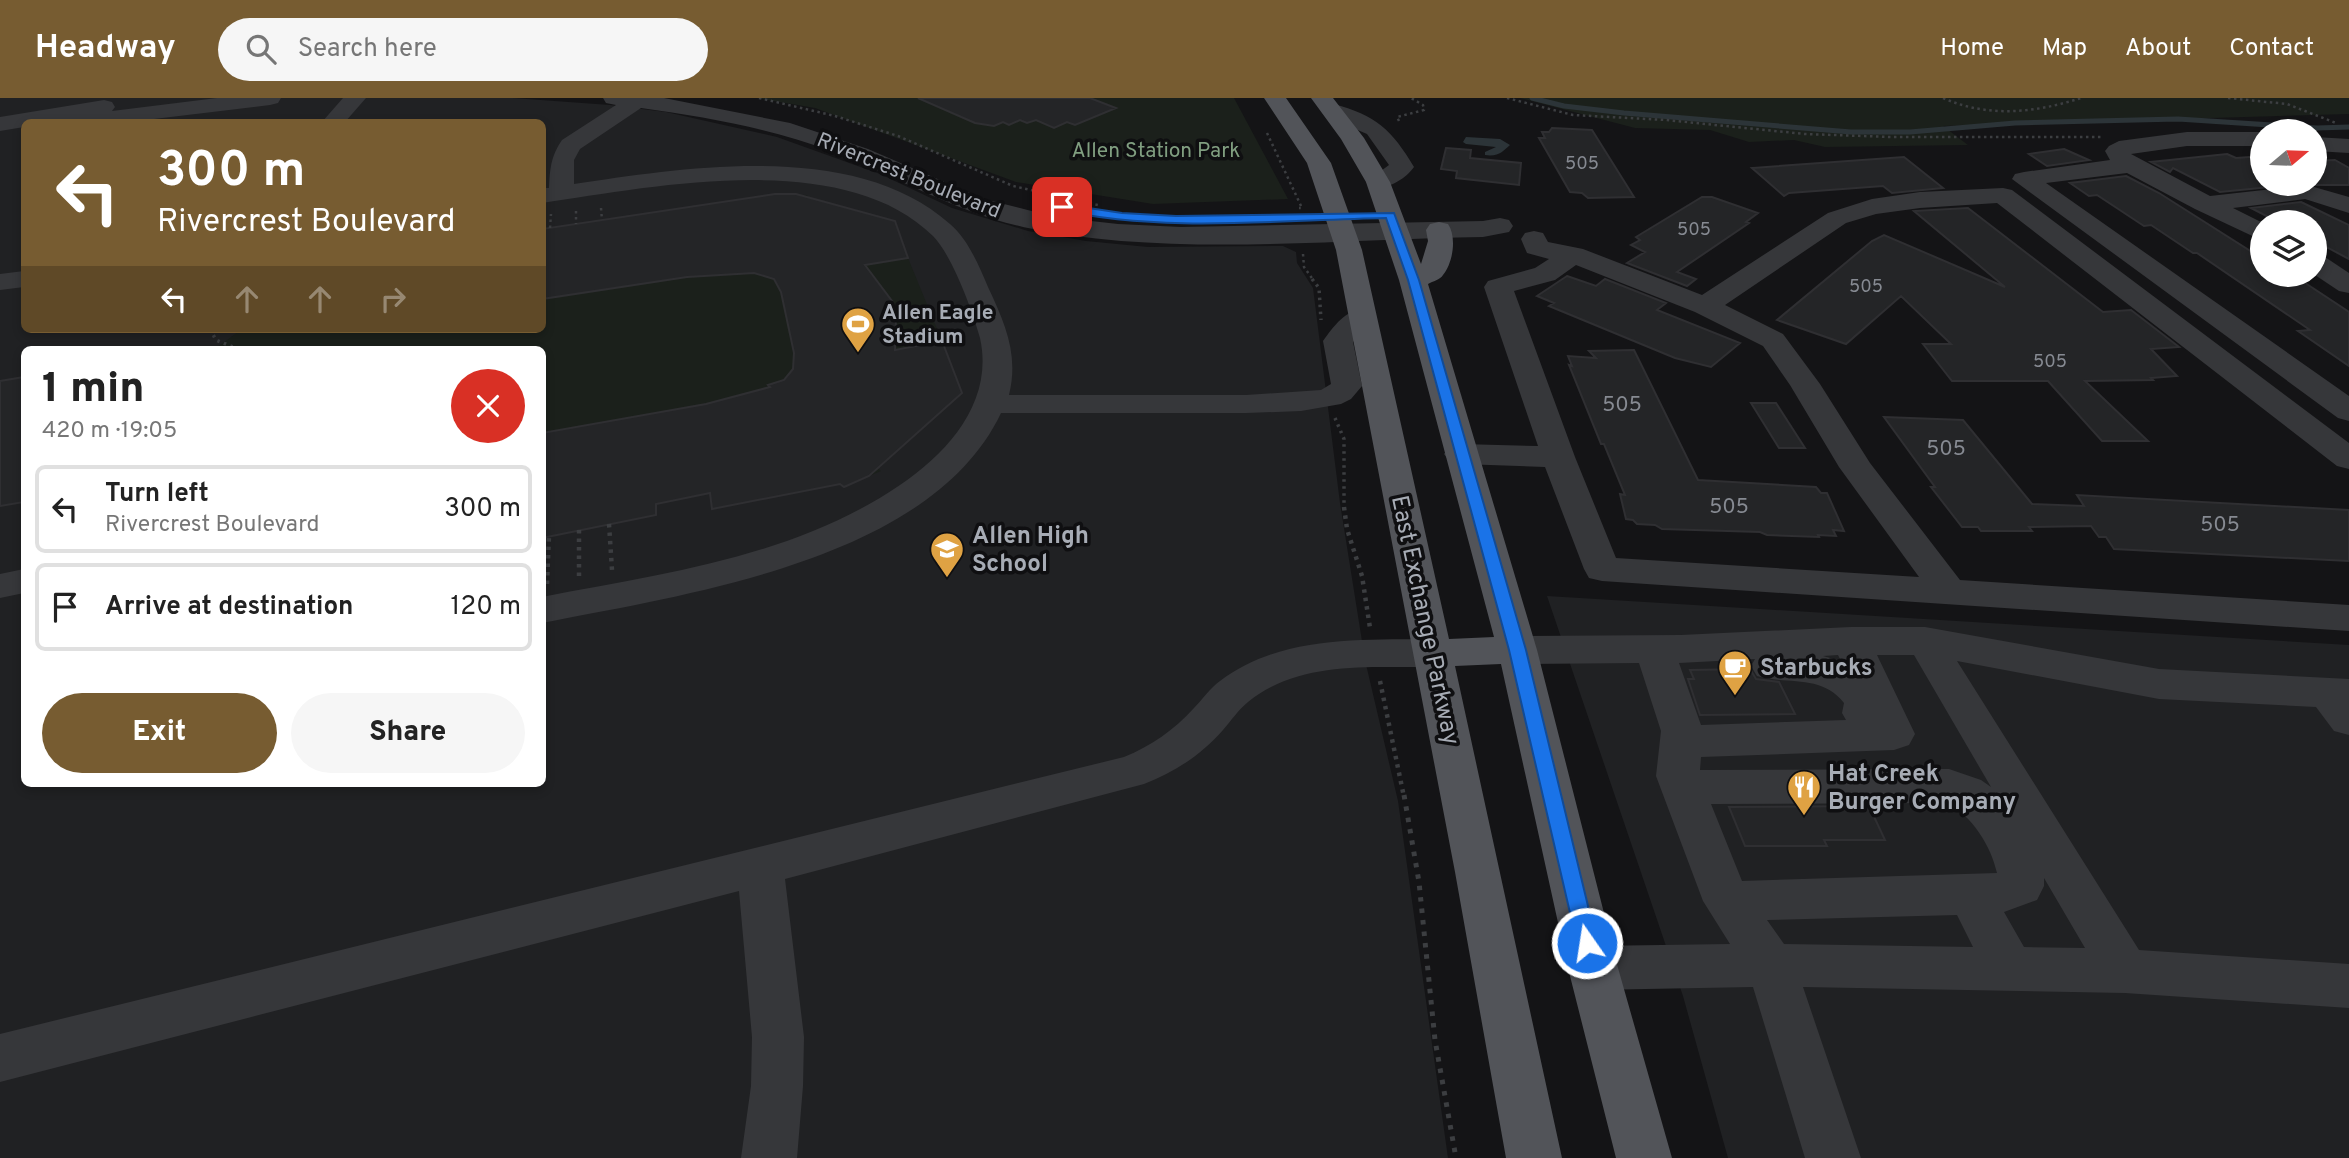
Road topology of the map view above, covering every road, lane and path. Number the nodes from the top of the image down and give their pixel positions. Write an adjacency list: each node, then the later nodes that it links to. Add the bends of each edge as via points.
1 (169, 98): 13 (street)
2 (270, 98): 13 (street)
3 (355, 98): 15 (street)
4 (724, 98): 26 (street, Rivercrest Boulevard, via 836,124)
5 (759, 98): 31 (path, via 898,136 1013,186)
6 (1275, 98): 36 (main road, East Exchange Parkway, via 1310,147)
7 (1507, 98): 25 (path, via 1594,117 1861,138 2024,134)
8 (1943, 98): 9 (path, via 1969,107 2010,111 2064,105)
9 (2081, 98)
10 (2228, 98): 16 (path, via 2287,104)
11 (642, 100): 27 (street, via 599,147); 30 (street, via 583,134 566,150); 36 (street, Rivercrest Boulevard, via 724,114 958,180 1012,216 1116,232 1184,235)
12 (1327, 104): 34 (main road, via 1378,182)
13 (86, 115): 14 (street)
14 (48, 119)
15 (336, 119)
16 (2327, 119)
17 (21, 122): 18 (street)
18 (0, 124)
19 (1267, 131): 32 (path, via 1302,208)
20 (21, 132): 21 (street)
21 (0, 136)
22 (2250, 139): 25 (street, via 2134,145)
23 (2328, 145): 24 (street)
24 (2349, 146)
25 (2117, 151): 28 (street); 55 (street, via 2024,179)
26 (924, 157)
27 (597, 182): 30 (street); 33 (path); 54 (street, via 780,175 859,186 907,204 948,236 993,333 999,367)
28 (2204, 204): 29 (street, via 2300,192); 37 (street)
29 (2349, 205)
30 (557, 207): 35 (path); 38 (path)
31 (1106, 207)
32 (1290, 209)
33 (602, 220)
34 (1393, 223): 36 (street, Rivercrest Boulevard); 39 (street, Rivercrest Boulevard, via 1456,215 1489,219); 40 (street, Rivercrest Boulevard); 45 (main road)
35 (576, 224)
36 (1341, 224): 49 (main road, East Exchange Parkway)
37 (2250, 227)
38 (550, 228)
39 (1492, 228): 40 (street, Rivercrest Boulevard); 42 (street, via 1500,242 1535,243 1552,252)
40 (1440, 230): 45 (main road, via 1432,272)
41 (1316, 248): 50 (path, via 1303,253 1301,262 1319,288)
42 (1574, 255): 48 (street); 57 (street, via 1545,274 1498,287)
43 (2327, 271): 47 (street)
44 (21, 279): 46 (street)
45 (1413, 280): 56 (main road)
46 (0, 282)
47 (2349, 285)
48 (1704, 306): 58 (street, via 1837,218 1920,200 2003,195); 67 (street, via 1773,341 1856,467)
49 (1362, 316): 53 (street, via 1338,341 1348,386); 74 (main road, East Exchange Parkway)
50 (1322, 331)
51 (212, 333): 52 (path)
52 (230, 346)
53 (1332, 397): 54 (street, via 1246,404); 75 (path, via 1336,424 1344,439 1345,516 1362,576)
54 (991, 404): 68 (street, via 974,433 938,472 849,528 738,569)
55 (2349, 411)
56 (1461, 454): 57 (street); 73 (main road)
57 (1558, 457): 67 (street, via 1602,569)
58 (2349, 459)
59 (610, 524): 62 (path)
60 (579, 530): 65 (path)
61 (549, 536): 64 (path)
62 (613, 578)
63 (21, 582): 66 (street)
64 (546, 585)
65 (580, 585)
66 (0, 586)
67 (1948, 590): 69 (street)
68 (546, 601)
69 (2349, 618)
70 (1851, 641): 71 (street); 72 (street); 77 (street, via 1894,734)
71 (1925, 641): 76 (street, via 2159,684); 86 (street)
72 (1667, 649): 73 (street); 77 (street, via 1713,663 1820,668 1842,676 1856,688 1865,702 1863,712); 78 (street)
73 (1517, 650): 74 (main road); 84 (main road)
74 (1433, 653): 75 (street); 91 (main road, East Exchange Parkway)
75 (1373, 654): 80 (street, via 1318,656 1258,676 1231,694 1181,747 1148,766); 90 (path, via 1407,803 1445,1098)
76 (2342, 702)
77 (1800, 738): 78 (street)
78 (1681, 742): 79 (street, via 1678,776)
79 (1682, 787): 81 (street, via 1949,786 1985,808 2015,855 2022,875 2021,886 2008,892); 82 (street)
80 (760, 866): 88 (street); 89 (street, via 778,1037)
81 (1970, 895): 82 (street); 85 (street)
82 (1727, 901): 83 (street)
83 (1771, 965): 84 (street); 85 (street); 93 (street)
84 (1593, 968): 92 (main road)
85 (2009, 968): 86 (street)
86 (2125, 971): 87 (street)
87 (2349, 986)
88 (0, 1058)
89 (769, 1158)
90 (1457, 1158)
91 (1534, 1158)
92 (1644, 1158)
93 (1833, 1158)

